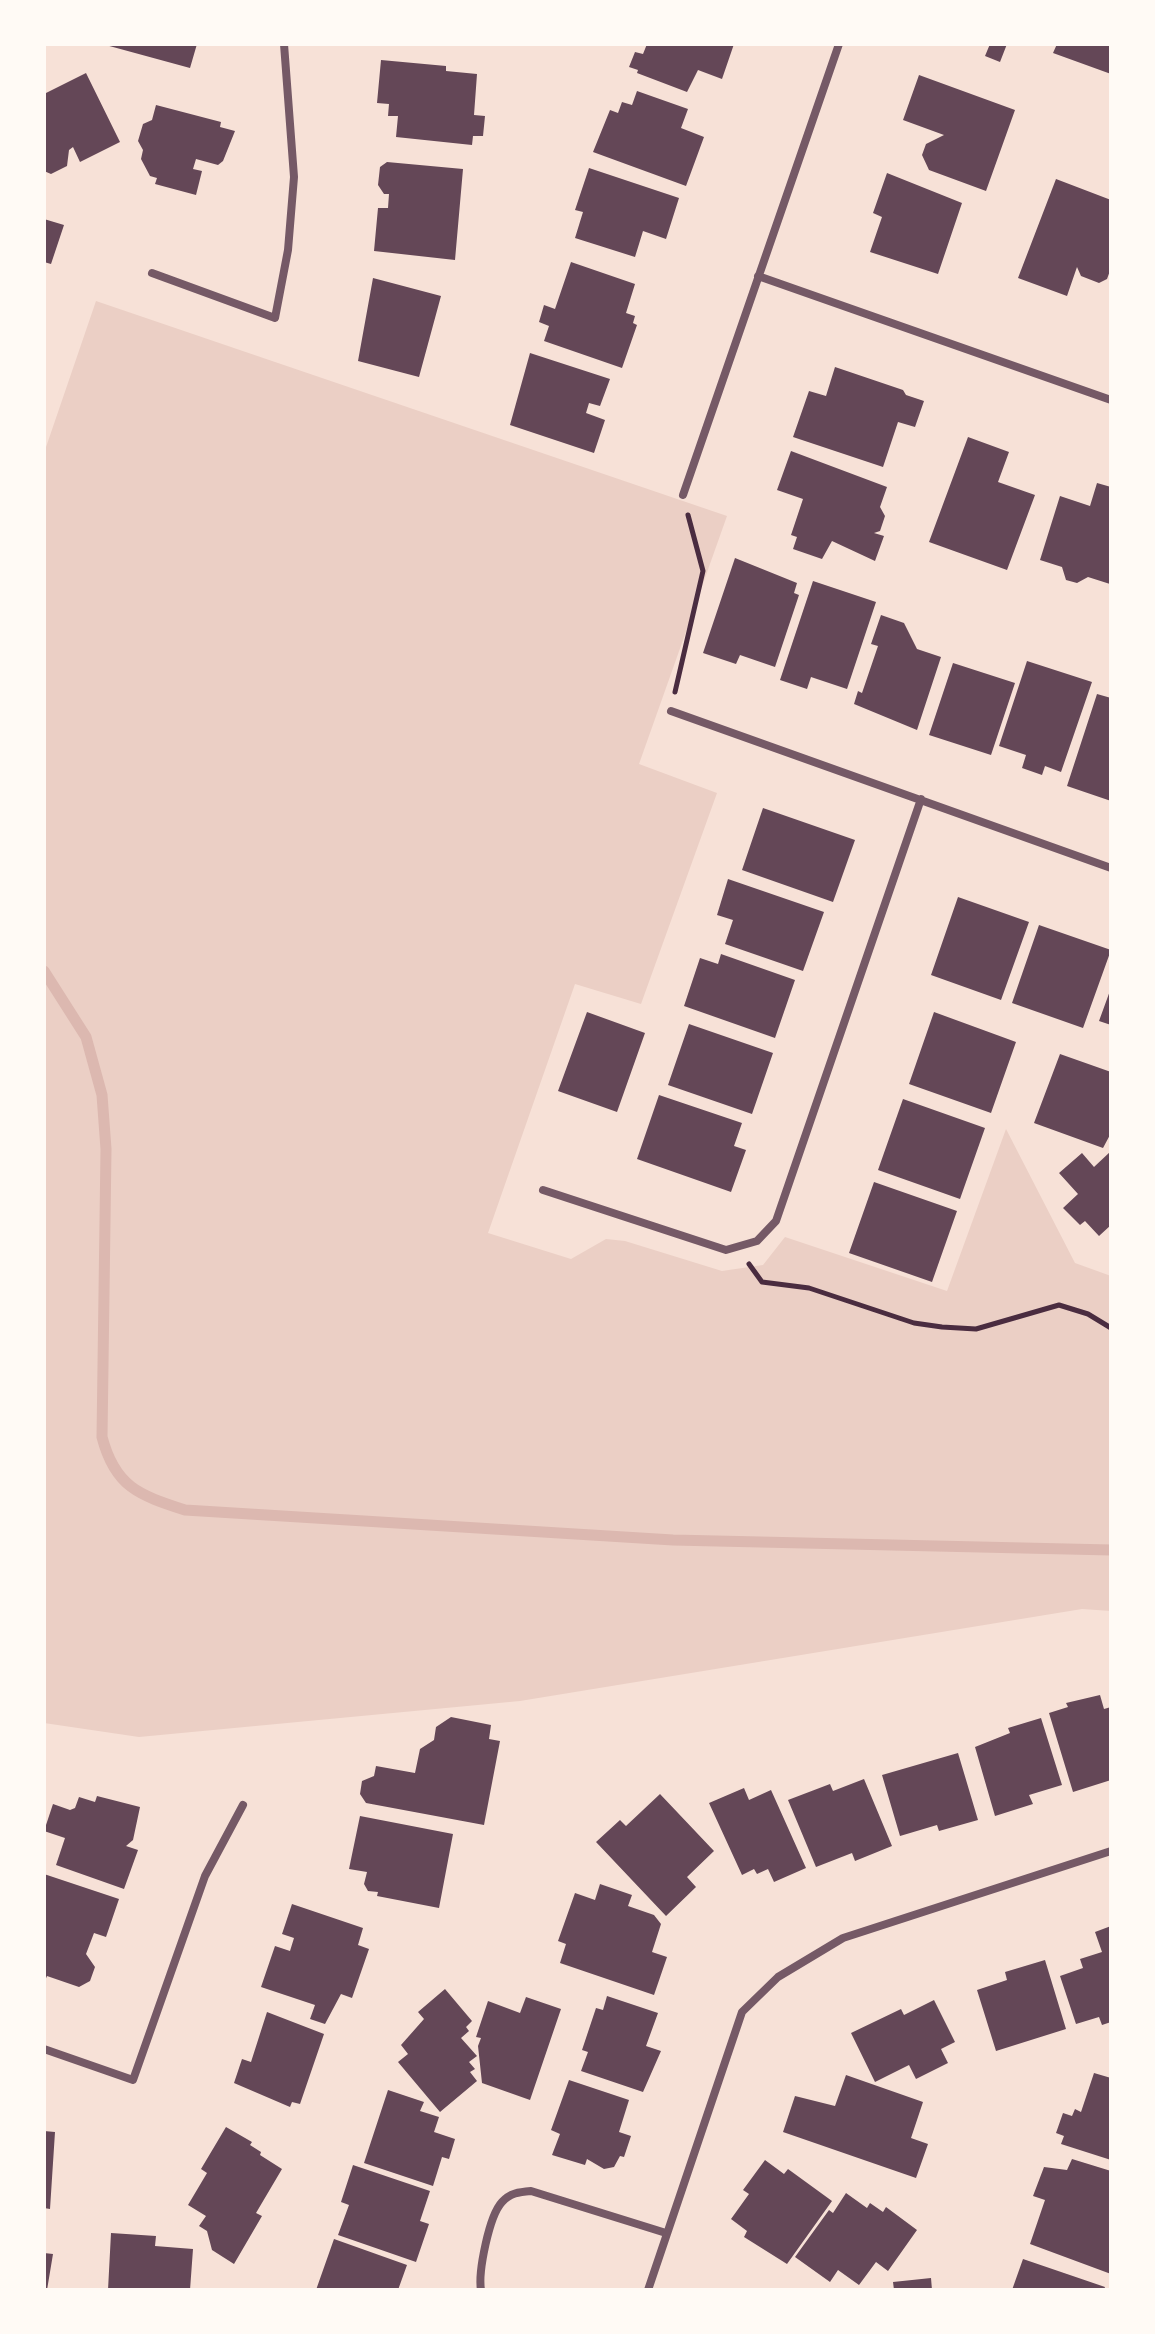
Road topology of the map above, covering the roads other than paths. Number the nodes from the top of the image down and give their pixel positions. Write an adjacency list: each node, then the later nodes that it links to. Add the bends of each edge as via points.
1 (284, 44): 3 (street, via 294,177 275,318)
2 (839, 44): 4 (street)
3 (152, 273)
4 (758, 276): 5 (street); 6 (street)
5 (1111, 400)
6 (683, 495)
7 (671, 711): 8 (street)
8 (921, 799): 9 (street); 10 (street, via 776,1221 757,1241 726,1250)
9 (1111, 868)
10 (543, 1190)
11 (243, 1805): 13 (street, via 205,1876 133,2080)
12 (1111, 1851): 14 (street, via 843,1938 778,1977 742,2012)
13 (44, 2049)
14 (666, 2233): 15 (street, via 531,2191 514,2193 499,2205 478,2272); 16 (street)
15 (481, 2290)
16 (648, 2290)

